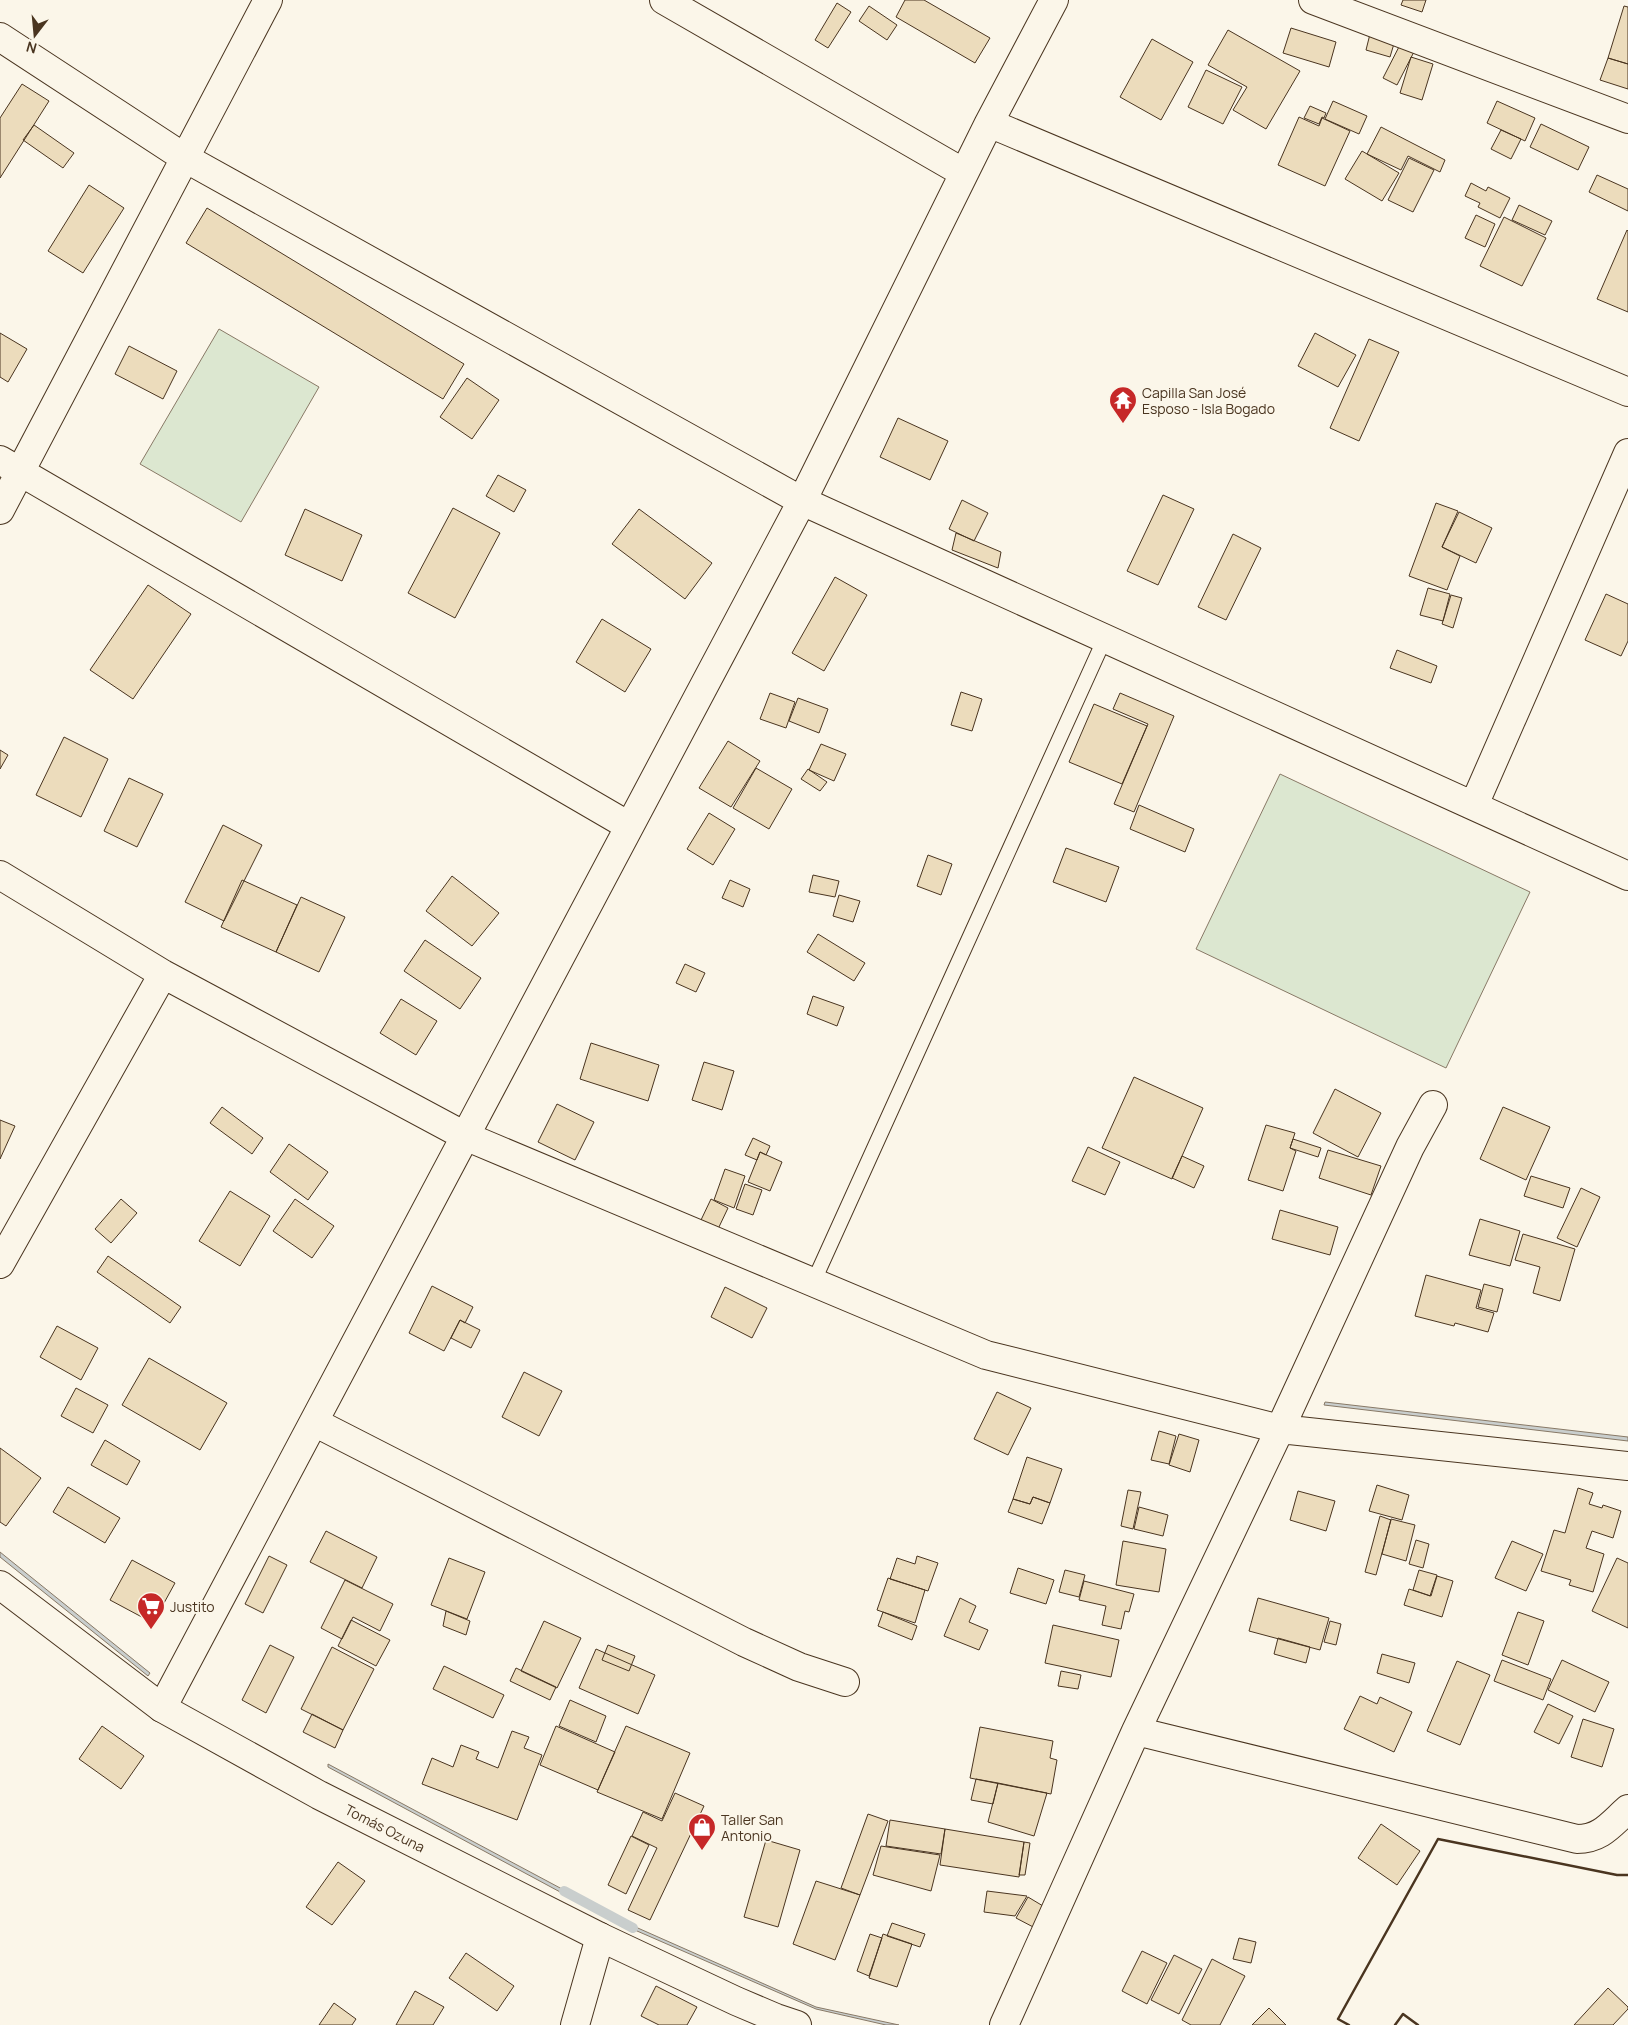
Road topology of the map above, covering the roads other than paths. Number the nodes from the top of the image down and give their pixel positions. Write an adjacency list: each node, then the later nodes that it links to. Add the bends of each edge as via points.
1 (268, 0): 8 (street)
2 (664, 0): 9 (street)
3 (1054, 0): 7 (street)
4 (1313, 0): 6 (street)
5 (0, 36): 8 (street)
6 (1628, 119)
7 (989, 123): 9 (street); 10 (street)
8 (185, 158): 12 (street); 13 (street)
9 (964, 173): 13 (street)
10 (1628, 392)
11 (1628, 453): 16 (street)
12 (10, 466): 14 (street); 17 (street)
13 (802, 501): 15 (street); 17 (street)
14 (0, 510)
15 (1105, 638): 16 (street); 24 (lane)
16 (1474, 805): 19 (street)
17 (630, 826): 22 (street)
18 (0, 875): 20 (street)
19 (1628, 876)
20 (163, 974): 22 (street); 23 (street)
21 (1433, 1105): 26 (street, via 1410,1147)
22 (465, 1136): 24 (street); 25 (street)
23 (0, 1264)
24 (813, 1283): 26 (street, via 986,1355)
25 (314, 1422): 29 (street, via 744,1642 799,1667); 30 (street)
26 (1280, 1429): 27 (street); 31 (street)
27 (1628, 1466)
28 (0, 1585): 30 (street, Tomás Ozuna)
29 (844, 1682)
30 (162, 1708): 33 (street, Tomás Ozuna, via 319,1795)
31 (1136, 1731): 32 (street, via 1577,1838 1600,1834); 36 (street)
32 (1628, 1809)
33 (600, 1937): 34 (street); 35 (street, Tomás Ozuna, via 736,2001)
34 (575, 2025)
35 (797, 2025)
36 (1004, 2025)

